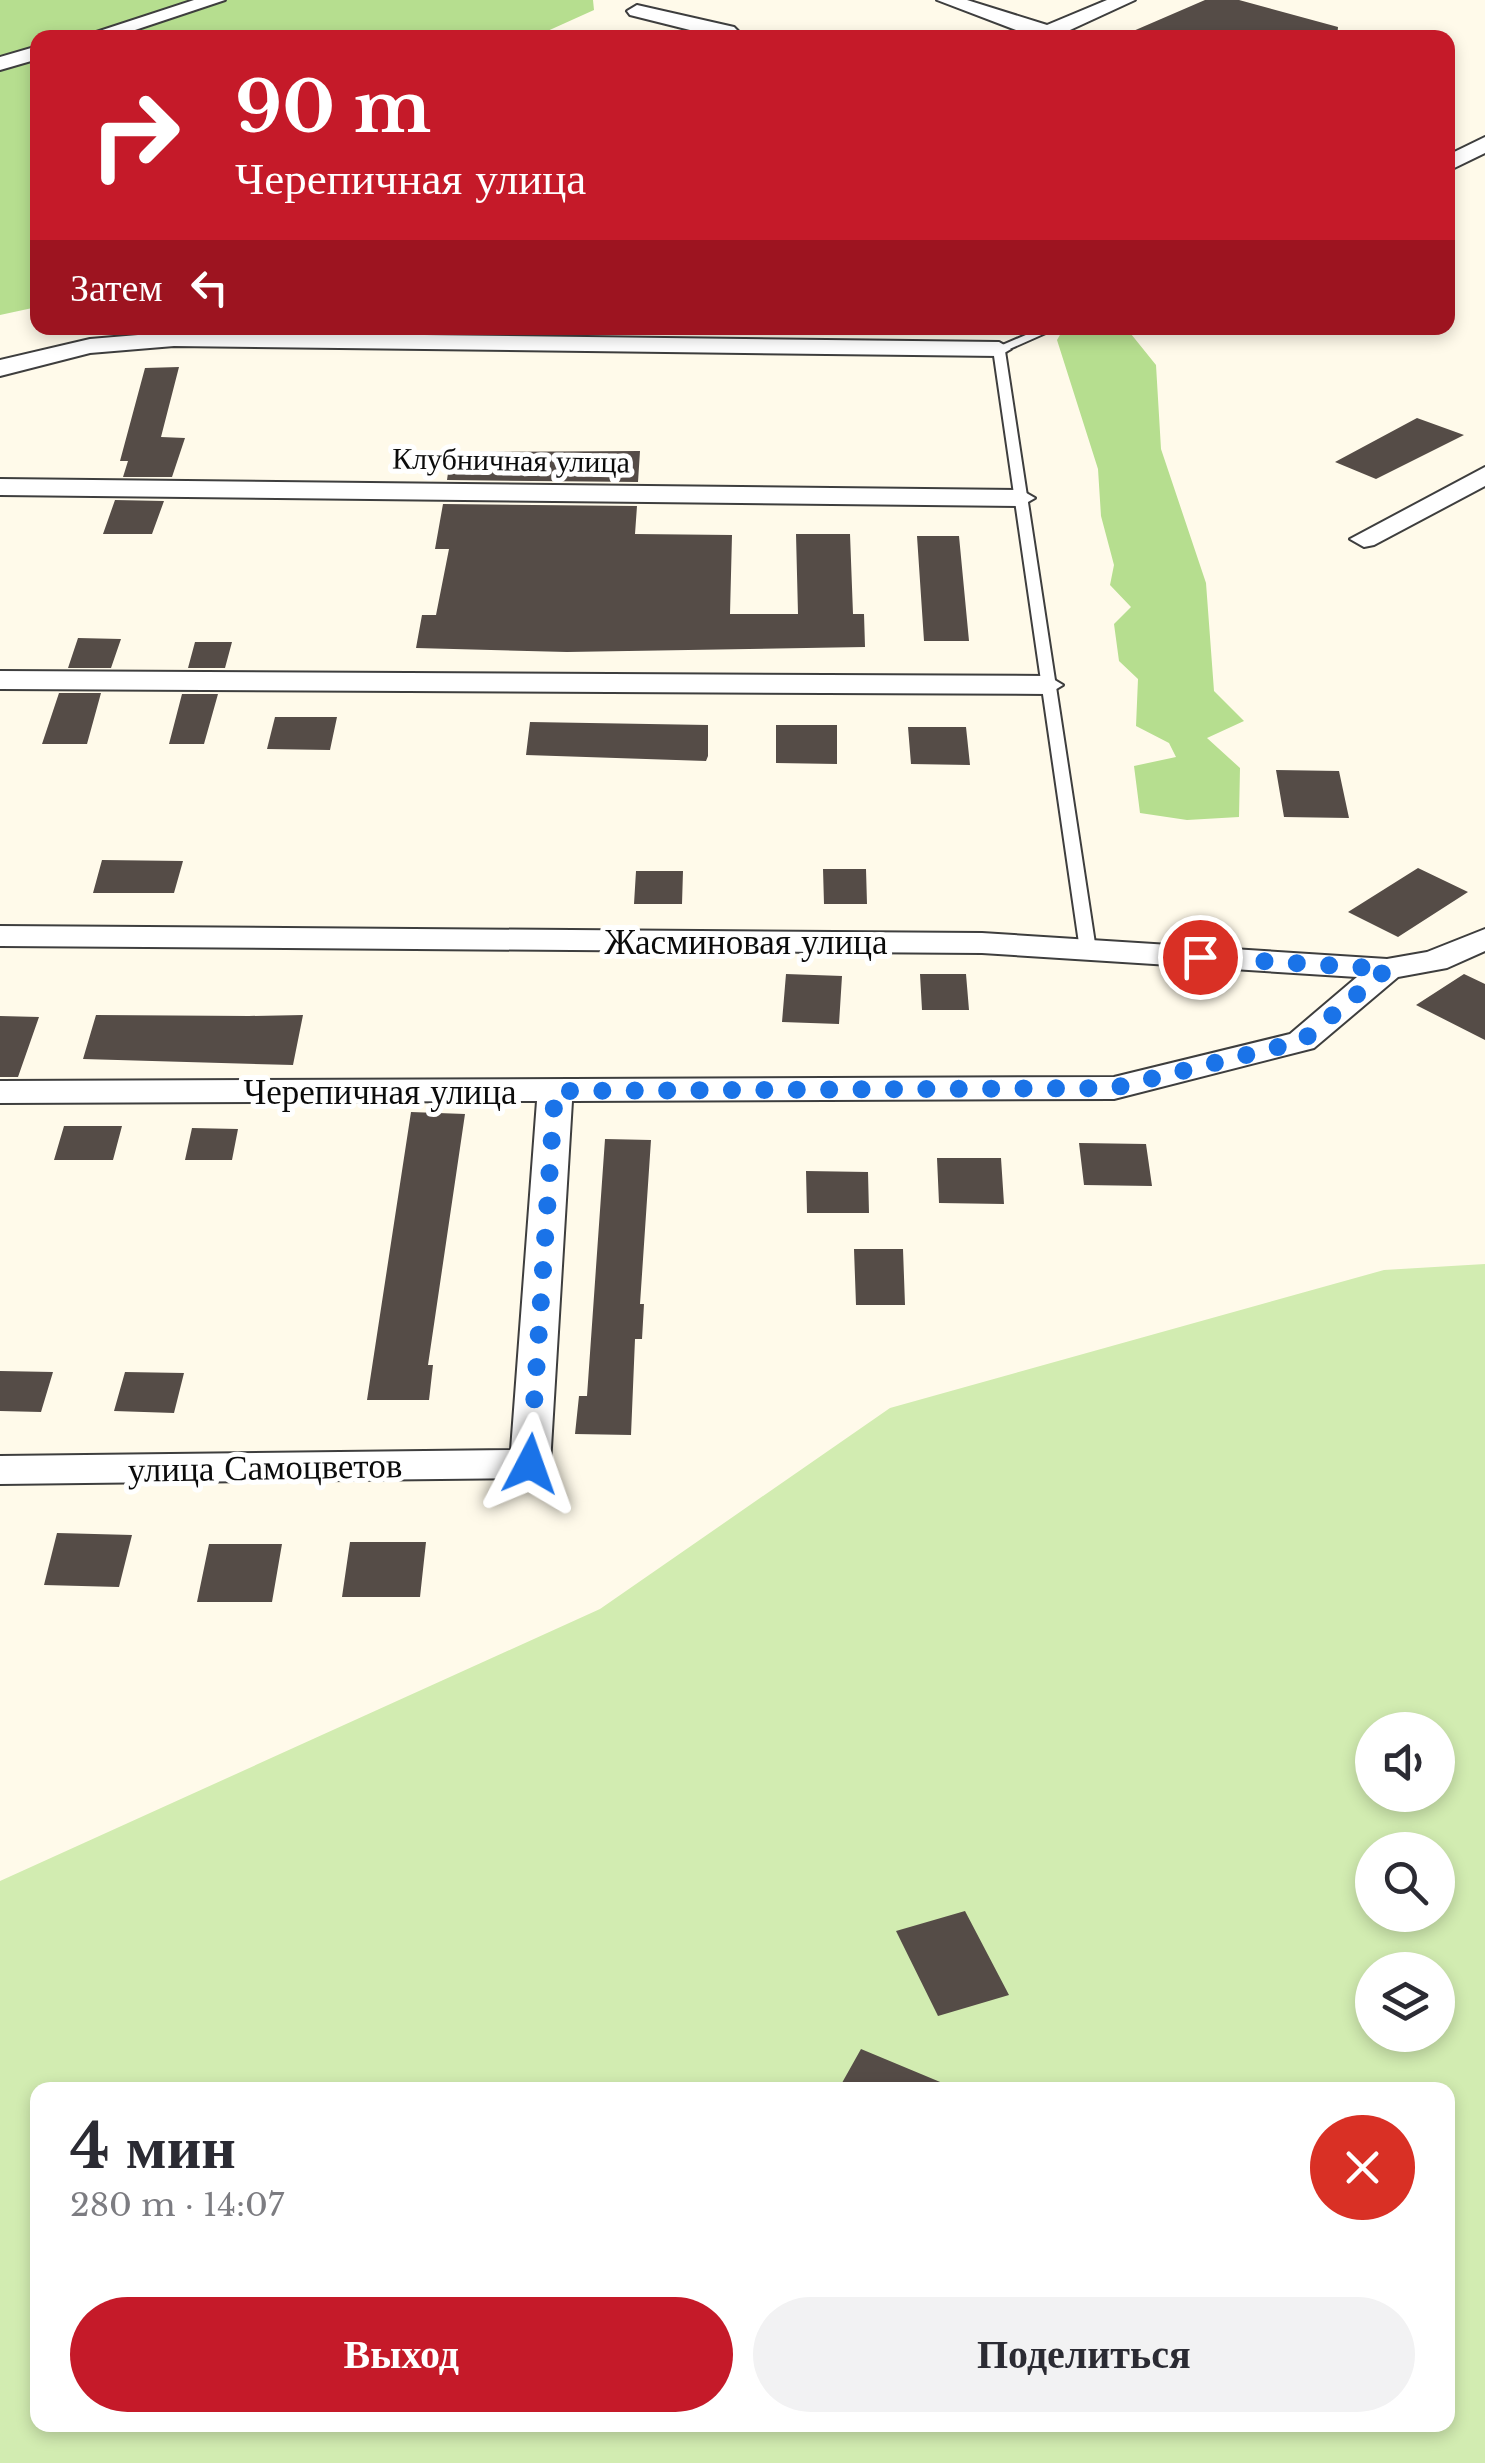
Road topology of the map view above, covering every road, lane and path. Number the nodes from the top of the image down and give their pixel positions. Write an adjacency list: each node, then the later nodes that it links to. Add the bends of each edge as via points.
1 (215, 0): 5 (street)
2 (947, 0): 7 (street)
3 (1125, 0): 8 (street)
4 (637, 11): 6 (street)
5 (115, 30)
6 (722, 30)
7 (1030, 30)
8 (1051, 30)
9 (30, 55): 10 (street)
10 (0, 64)
11 (1485, 144): 12 (street)
12 (1455, 156)
13 (1032, 335): 14 (lane)
14 (998, 348): 15 (street, via 174,339 90,346); 18 (lane)
15 (0, 368)
16 (1485, 474): 19 (street)
17 (0, 487): 18 (street, Клубничная улица)
18 (1021, 498): 21 (lane)
19 (1364, 539)
20 (0, 680): 21 (street)
21 (1048, 684): 24 (lane)
22 (0, 936): 24 (street, Жасминовая улица, via 944,943)
23 (1485, 940): 25 (street, Жасминовая улица, via 1435,961)
24 (1088, 950): 25 (street, Жасминовая улица)
25 (1387, 969): 26 (street, Черепичная улица, via 1302,1041 1114,1088)
26 (555, 1091): 27 (street, Черепичная улица); 28 (street, улица Самоцветов, via 530,1464)
27 (0, 1092)
28 (0, 1470)

